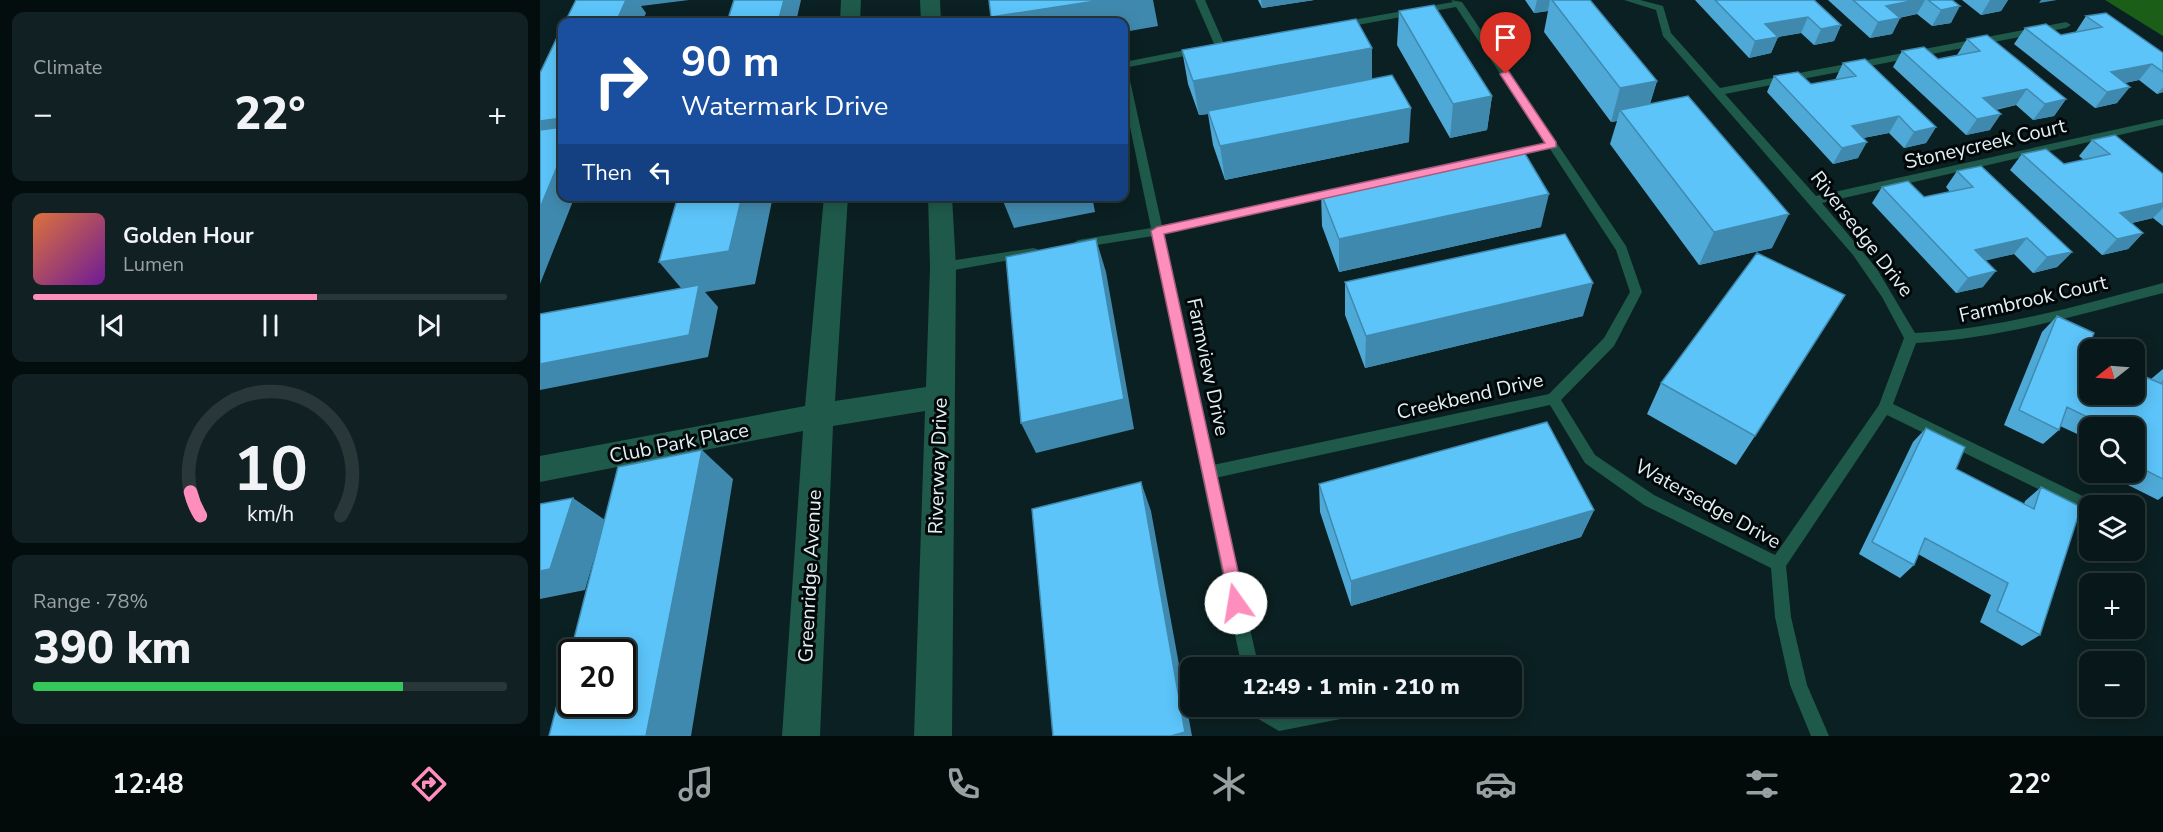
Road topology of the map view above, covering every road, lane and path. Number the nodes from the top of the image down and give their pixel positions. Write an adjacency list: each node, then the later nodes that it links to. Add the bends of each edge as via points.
1 (851, 0): 7 (street)
2 (930, 0): 8 (street)
3 (1200, 0): 11 (lane, via 1224,45)
4 (1629, 0): 6 (lane)
5 (1457, 2): 10 (lane); 15 (lane, Creekbend Drive)
6 (1664, 4): 12 (lane, Riversedge Drive, via 1666,34)
7 (850, 18)
8 (931, 18)
9 (2066, 25): 12 (lane)
10 (1332, 26)
11 (1128, 64)
12 (1718, 92): 20 (lane, Riversedge Drive)
13 (1128, 95): 21 (lane, Farmview Drive)
14 (2163, 122): 20 (lane, Stoneycreek Court)
15 (1552, 145): 16 (lane); 28 (lane, Creekbend Drive, via 1622,249 1636,292 1609,342)
16 (1425, 172)
17 (1355, 188): 21 (lane)
18 (836, 201): 30 (street)
19 (940, 201): 24 (street, Riverway Drive)
20 (1814, 201): 26 (lane, Riversedge Drive, via 1865,262 1896,306)
21 (1157, 231): 22 (lane); 32 (lane, Farmview Drive)
22 (1067, 246)
23 (1045, 250): 24 (lane)
24 (943, 267): 27 (street, Riverway Drive)
25 (2163, 288): 26 (lane, Farmbrook Court, via 1985,332)
26 (1911, 338): 29 (lane)
27 (940, 397): 30 (street, Club Park Place); 39 (street, Riverway Drive)
28 (1553, 399): 32 (lane, Creekbend Drive); 34 (lane, Watersedge Drive, via 1590,459 1649,500)
29 (1885, 407): 33 (lane); 34 (lane)
30 (819, 416): 31 (street, Club Park Place); 38 (street, Greenridge Avenue)
31 (540, 469)
32 (1207, 473): 35 (lane, Farmview Drive)
33 (2079, 502)
34 (1778, 564): 40 (lane, Watersedge Drive, via 1785,628 1799,685)
35 (1249, 657)
36 (1271, 717): 37 (lane, via 1279,722)
37 (1305, 717)
38 (801, 736)
39 (933, 736)
40 (1820, 736)

